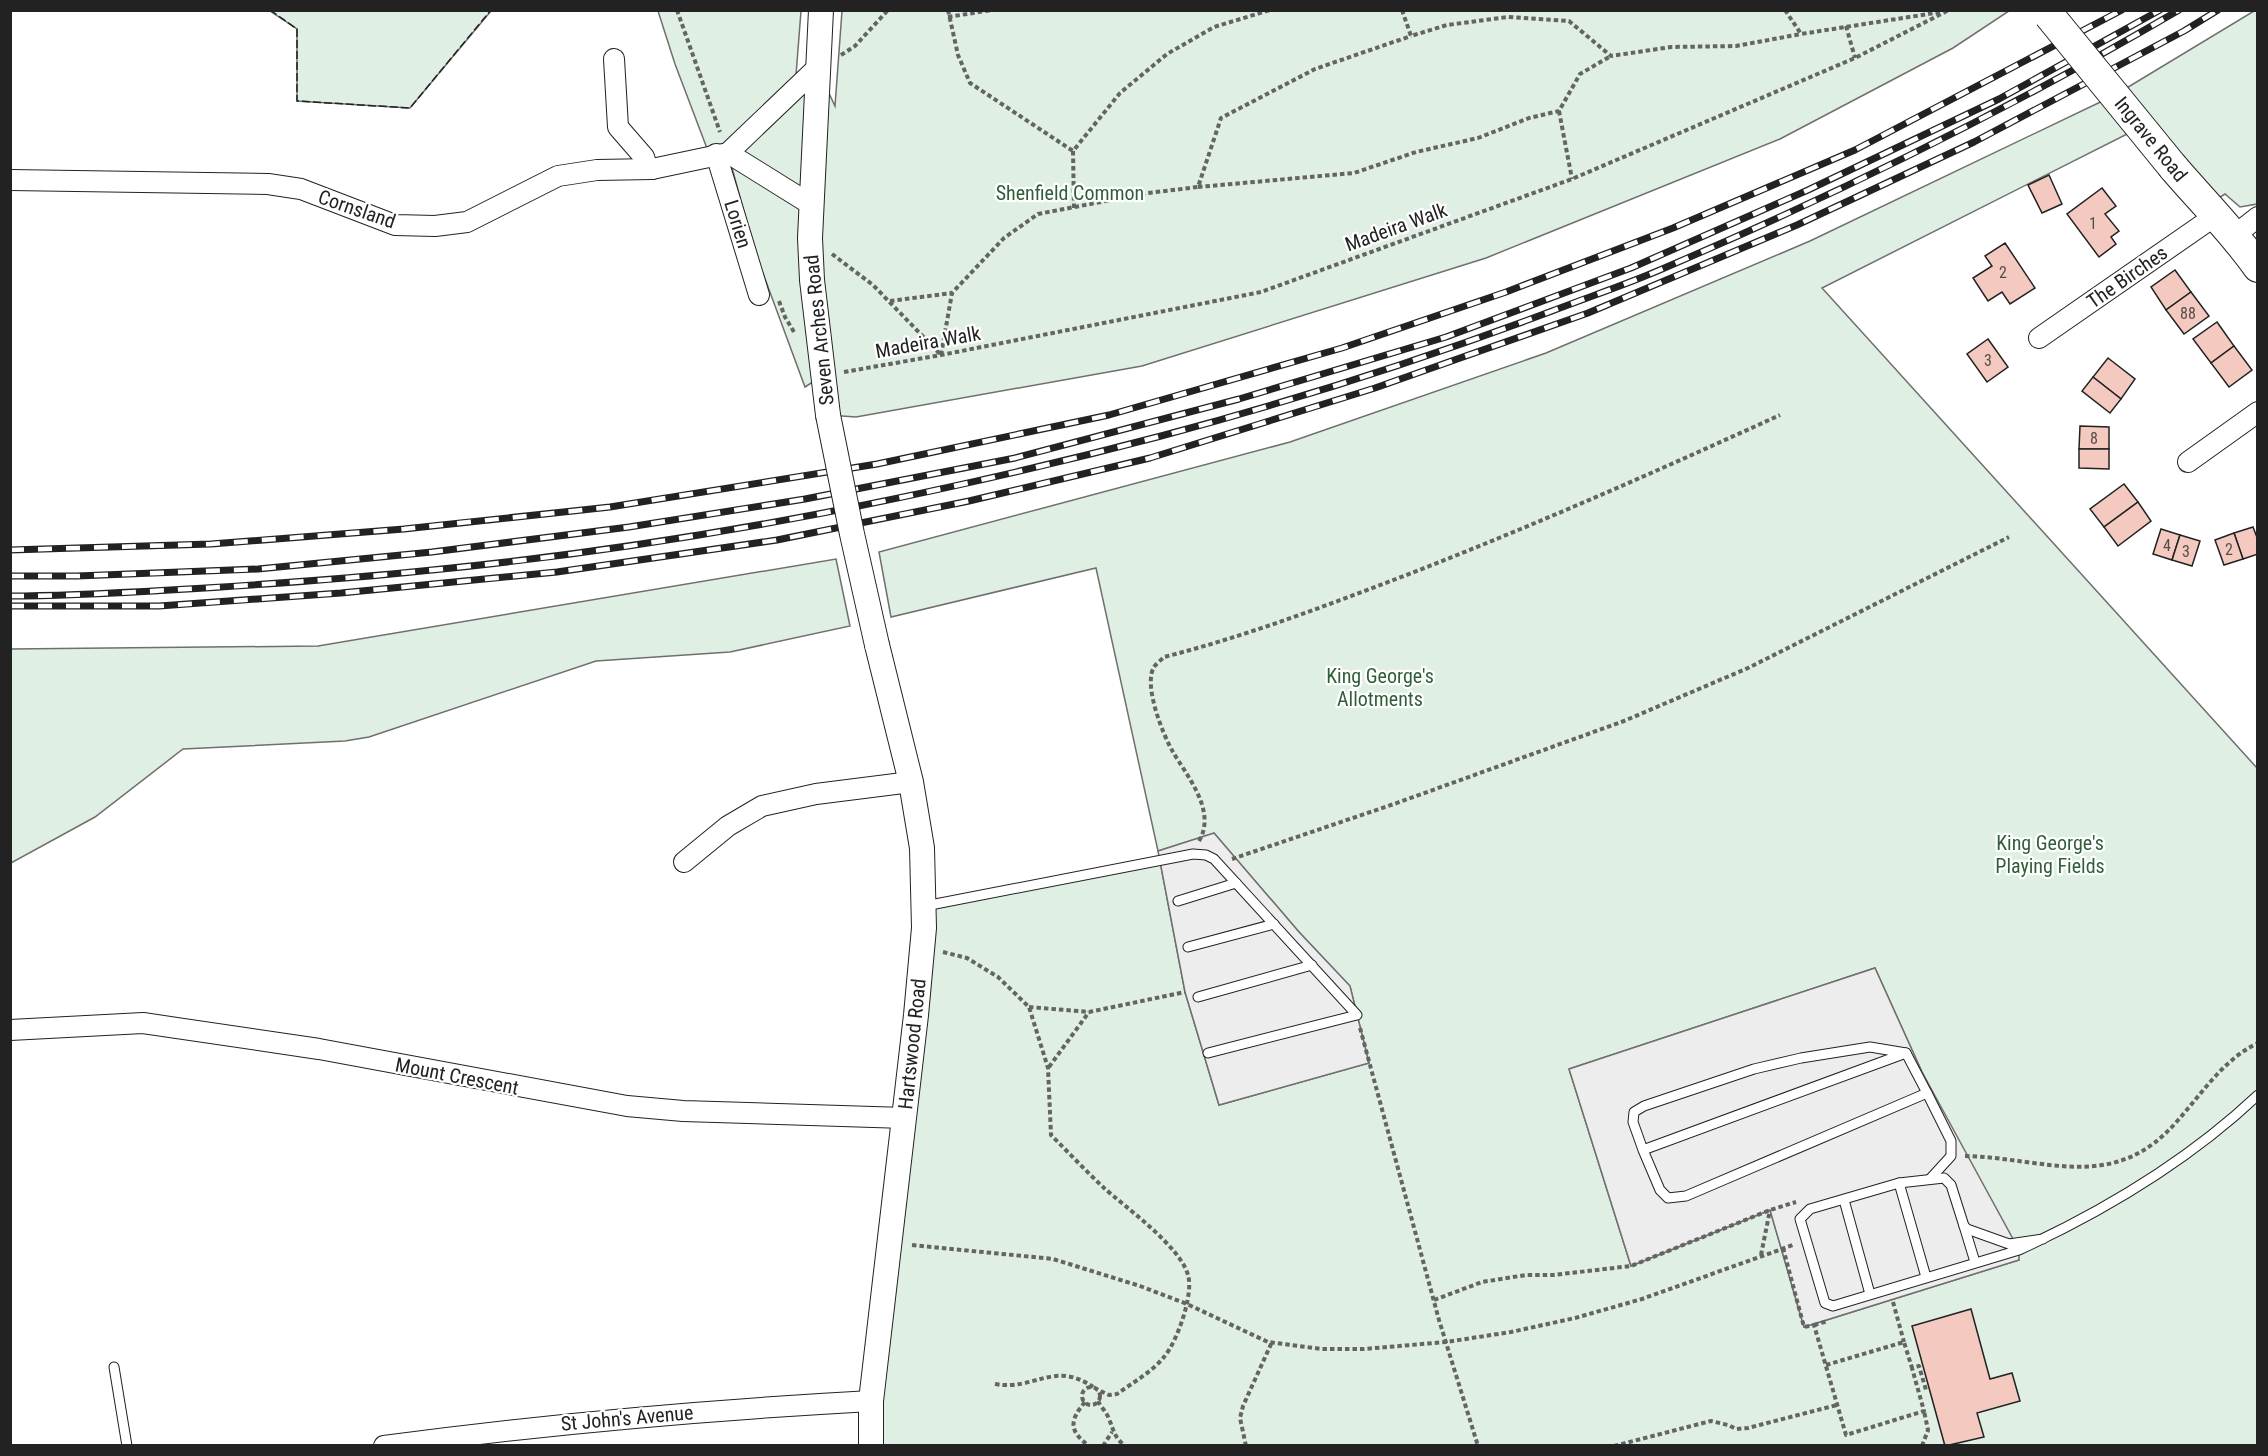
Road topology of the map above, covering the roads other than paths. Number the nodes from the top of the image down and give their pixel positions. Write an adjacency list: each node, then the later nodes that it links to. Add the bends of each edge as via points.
1 (821, 10): 4 (street, Seven Arches Road)
2 (2048, 13): 9 (main road, Ingrave Road, bridge, via 2173,167)
3 (614, 59): 6 (street, via 618,127)
4 (817, 68): 5 (street, Cornsland); 8 (street, Seven Arches Road)
5 (722, 153): 6 (street, Cornsland); 8 (street); 11 (street, Lorien)
6 (652, 170): 7 (street, Cornsland, via 597,170 558,176 466,222 435,226 395,225 301,189 268,184)
7 (10, 180)
8 (810, 204): 15 (street, Seven Arches Road, bridge, via 812,280 828,415)
9 (2236, 223): 10 (main road, Ingrave Road); 12 (street, The Birches)
10 (2258, 267)
11 (759, 295)
12 (2038, 338)
13 (2258, 412): 14 (street)
14 (2188, 462)
15 (878, 645): 16 (street, Hartswood Road)
16 (911, 782): 17 (street, via 762,806 728,826); 20 (street, Hartswood Road, via 922,848)
17 (684, 862)
18 (1236, 883): 19 (lane); 20 (lane, via 1214,860 1200,854); 21 (lane)
19 (1178, 901)
20 (923, 906): 30 (street, Hartswood Road)
21 (1274, 924): 22 (lane); 23 (lane)
22 (1188, 947)
23 (1312, 965): 24 (lane); 26 (lane, via 1357,1016)
24 (1198, 997)
25 (10, 1030): 30 (street, Mount Crescent, via 143,1023 320,1049 627,1107)
26 (1208, 1053)
27 (1906, 1053): 28 (lane); 31 (lane); 31 (lane, via 1870,1047 1801,1058 1644,1106 1634,1112 1633,1122)
28 (1927, 1093): 31 (lane, via 1686,1196 1668,1198 1660,1190); 32 (lane, via 1951,1141 1951,1156)
29 (2258, 1095): 36 (lane, via 2190,1153 2120,1199)
30 (905, 1118): 41 (street, Hartswood Road)
31 (1643, 1150)
32 (1930, 1179): 33 (lane); 35 (lane, via 1944,1178 1951,1185)
33 (1899, 1183): 34 (lane); 38 (lane)
34 (1844, 1200): 39 (lane); 39 (lane, via 1806,1211 1800,1219 1825,1303 1833,1306)
35 (1964, 1226): 36 (lane, via 2009,1244); 37 (lane)
36 (2043, 1239): 37 (lane)
37 (1975, 1262): 38 (lane)
38 (1926, 1277): 39 (lane)
39 (1870, 1294)
40 (114, 1367): 42 (lane)
41 (871, 1401): 43 (street, St John's Avenue, via 595,1420); 44 (street, Hartswood Road)
42 (127, 1446)
43 (384, 1446)
44 (871, 1446)

